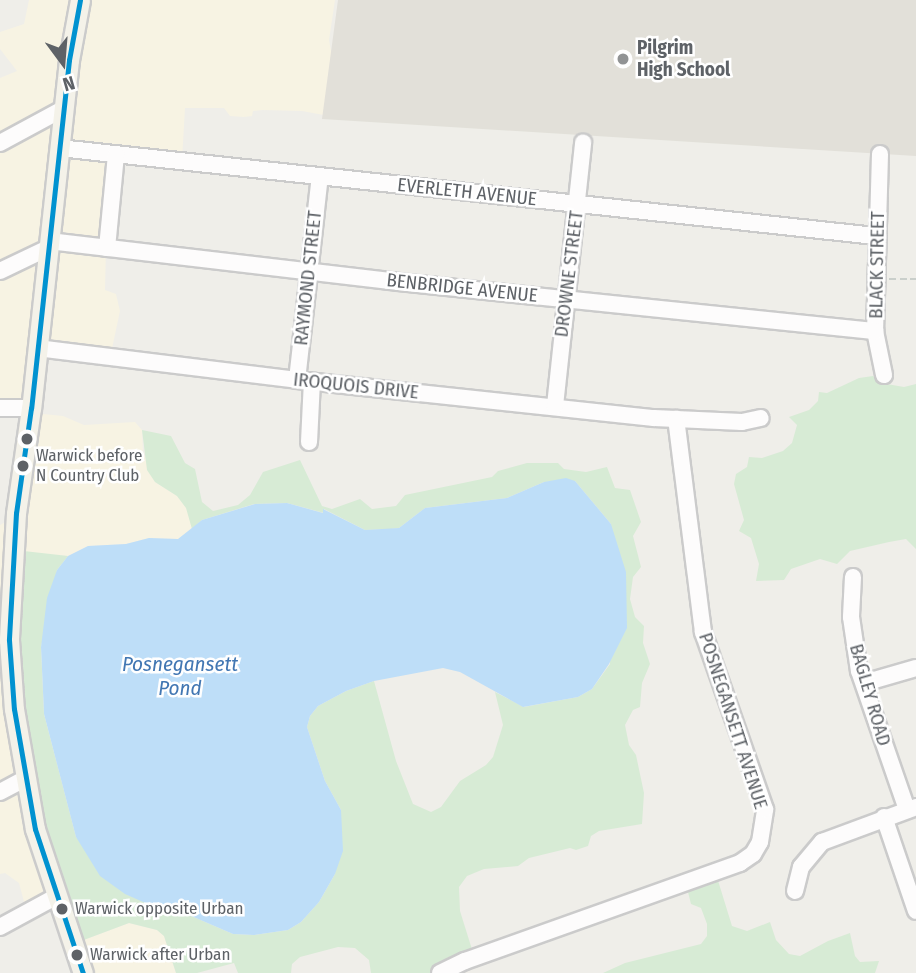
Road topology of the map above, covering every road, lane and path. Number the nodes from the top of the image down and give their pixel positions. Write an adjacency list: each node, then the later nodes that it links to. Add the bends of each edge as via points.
1 (80, 0): 2 (main road)
2 (63, 110): 4 (street); 5 (main road)
3 (583, 142): 9 (street, DROWNE STREET)
4 (0, 143)
5 (59, 148): 6 (street, EVERLETH AVENUE); 11 (main road)
6 (116, 154): 8 (street, EVERLETH AVENUE); 12 (street)
7 (880, 154): 10 (street, BLACK STREET)
8 (320, 176): 9 (street, EVERLETH AVENUE); 13 (street, RAYMOND STREET)
9 (577, 203): 10 (street, EVERLETH AVENUE); 17 (street, DROWNE STREET)
10 (876, 236): 15 (street, BLACK STREET)
11 (48, 244): 12 (street, BENBRIDGE AVENUE); 14 (street); 19 (main road)
12 (107, 248): 13 (street, BENBRIDGE AVENUE)
13 (309, 270): 17 (street, BENBRIDGE AVENUE); 21 (street, RAYMOND STREET)
14 (0, 271)
15 (876, 279): 16 (path); 18 (street, BLACK STREET)
16 (916, 279)
17 (564, 299): 18 (street, BENBRIDGE AVENUE); 22 (street, DROWNE STREET)
18 (875, 331): 20 (street, BLACK STREET)
19 (37, 348): 21 (street, IROQUOIS DRIVE); 24 (main road)
20 (884, 375)
21 (304, 381): 22 (street, IROQUOIS DRIVE); 27 (street, RAYMOND STREET)
22 (555, 406): 26 (street, IROQUOIS DRIVE)
23 (0, 408): 24 (street)
24 (31, 408): 28 (main road)
25 (761, 418): 26 (street, IROQUOIS DRIVE, via 742,422)
26 (676, 419): 42 (street, POSNEGANSETT AVENUE, via 703,632 765,809 760,842 754,854 740,863)
27 (309, 442)
28 (7, 531): 30 (main road)
29 (853, 577): 32 (street, BAGLEY ROAD, via 853,643)
30 (5, 661): 33 (main road)
31 (916, 668): 32 (street)
32 (863, 682): 35 (street, BAGLEY ROAD)
33 (24, 779): 34 (street); 38 (main road, via 34,829)
34 (0, 792)
35 (912, 809): 36 (street)
36 (884, 817): 37 (street, via 822,842 801,867); 39 (street)
37 (795, 891)
38 (57, 896): 40 (street); 41 (main road)
39 (916, 911)
40 (0, 928)
41 (83, 973)
42 (440, 973)

